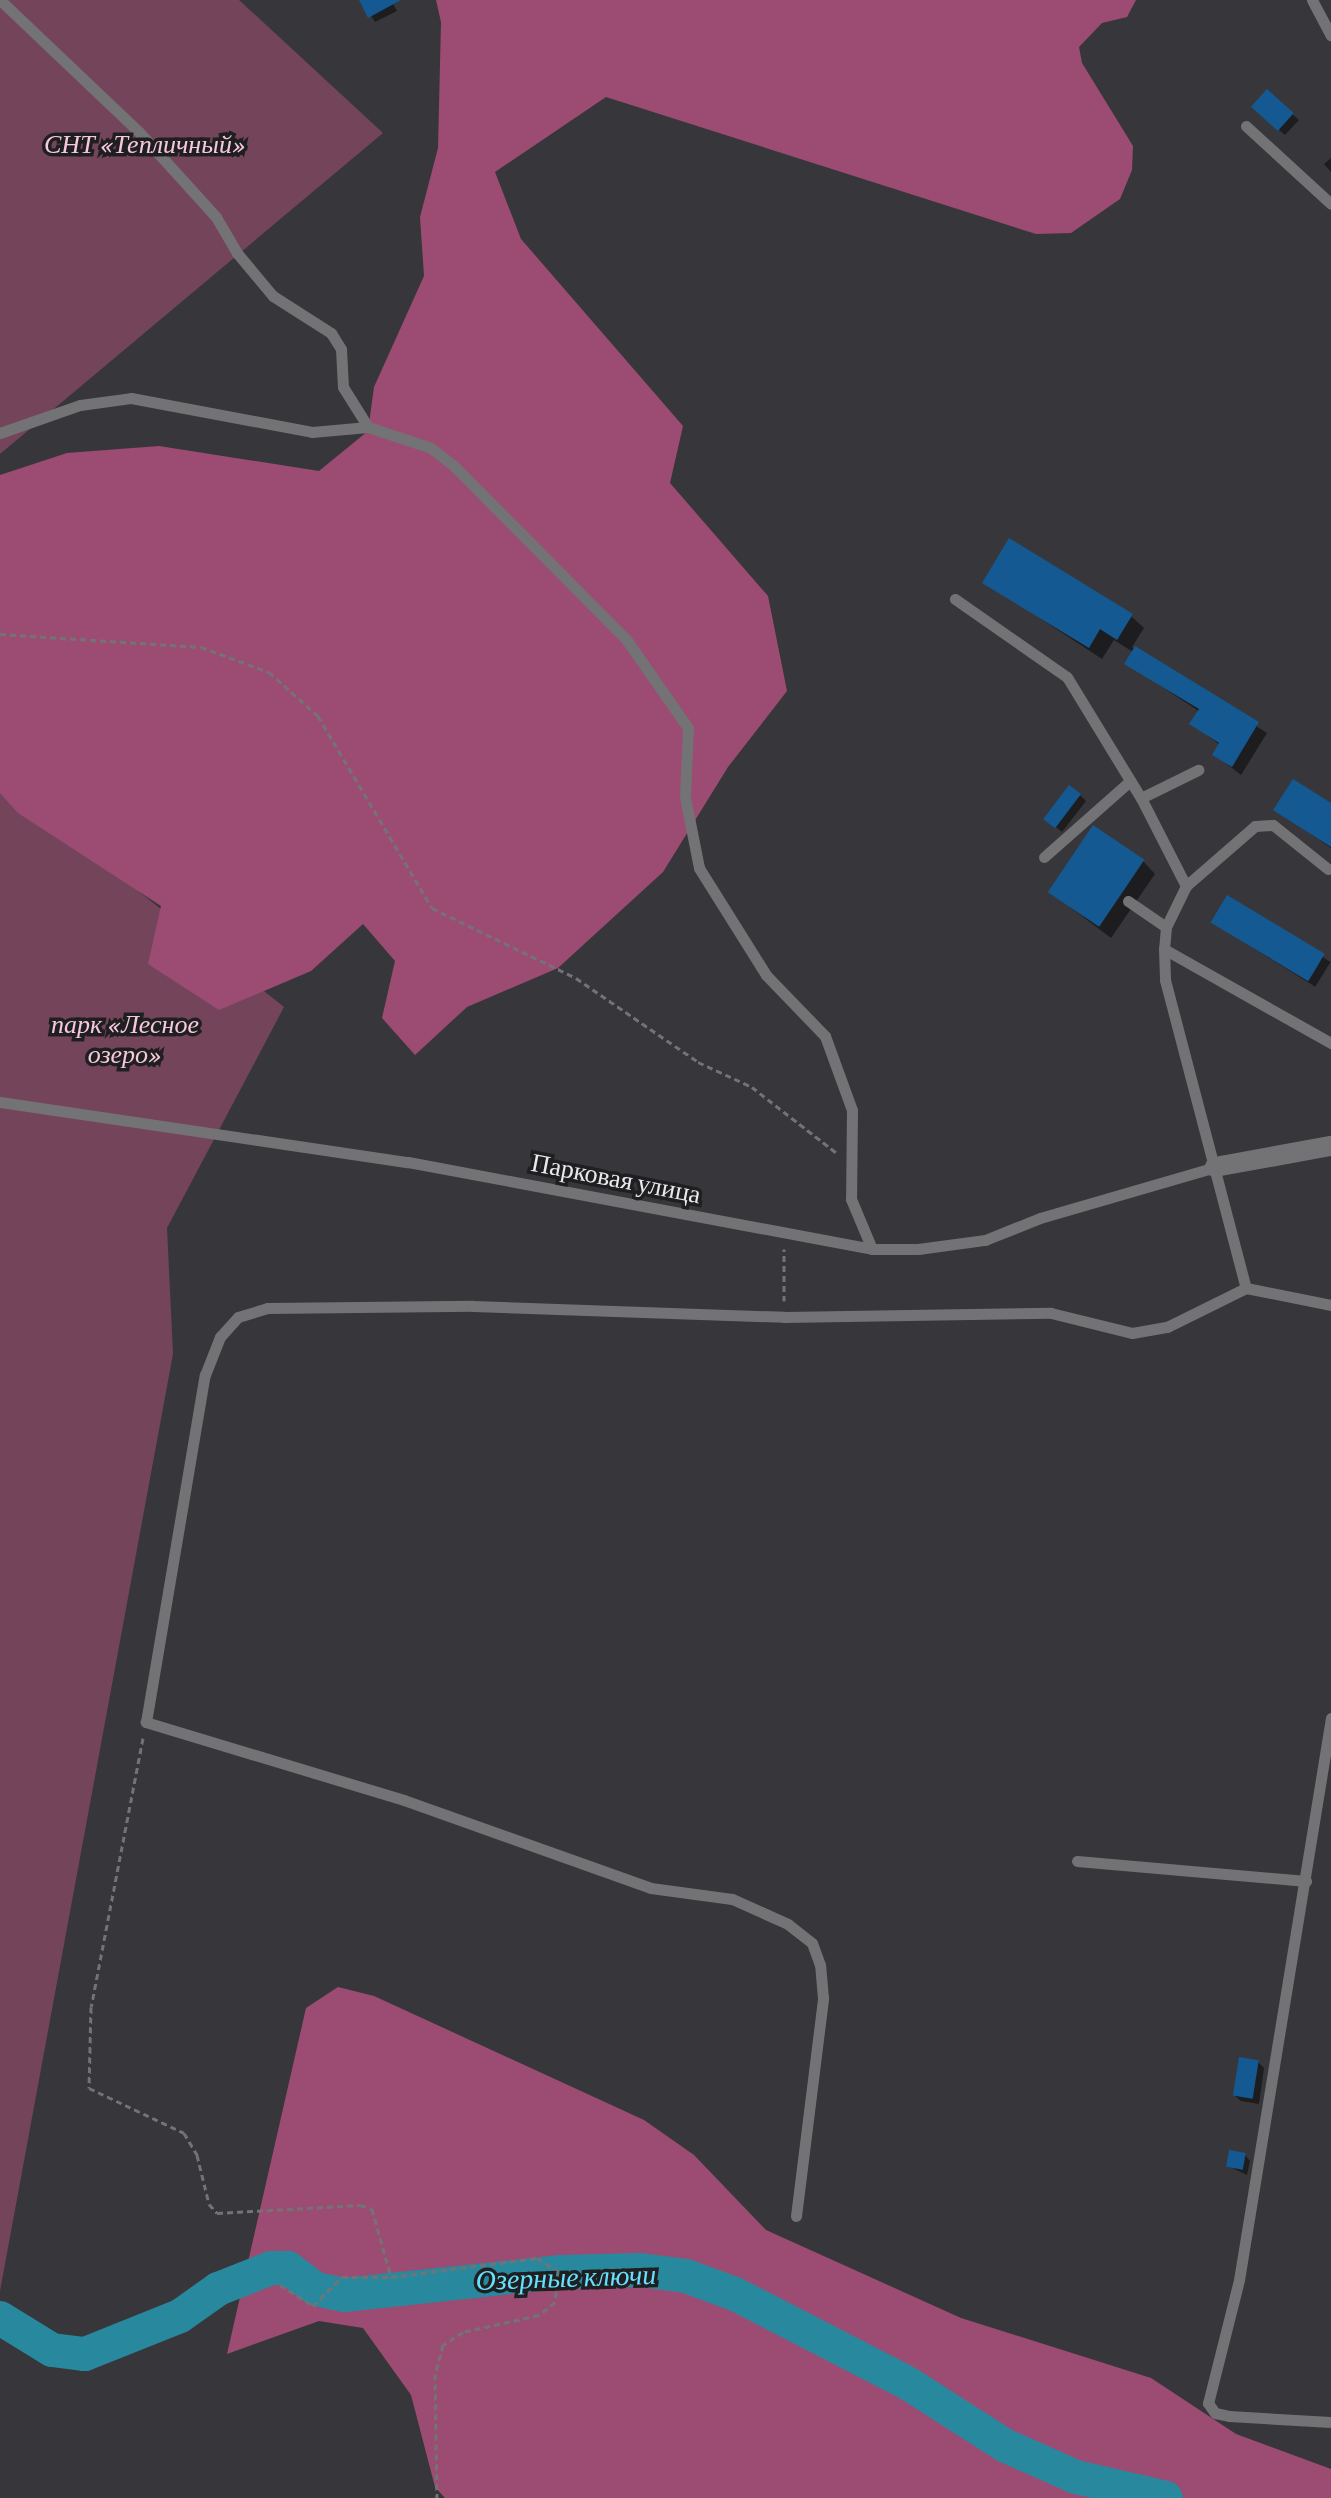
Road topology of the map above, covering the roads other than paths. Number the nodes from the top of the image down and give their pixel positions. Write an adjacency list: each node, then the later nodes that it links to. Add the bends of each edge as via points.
1 (0, 0): 6 (lane, via 139,132 216,217 237,253 273,296 331,333 341,349 343,387)
2 (1312, 0): 3 (lane)
3 (1331, 35)
4 (1246, 126): 5 (lane)
5 (1331, 204)
6 (368, 427): 7 (lane, via 312,432 131,398 80,405); 22 (lane, via 431,448 453,465 626,639 671,699 688,728 685,797 699,868 766,975 825,1036 852,1110 851,1199)
7 (0, 433)
8 (955, 599): 10 (lane, via 1067,677)
9 (1198, 770): 11 (lane)
10 (1130, 781): 11 (lane); 12 (lane)
11 (1141, 798): 14 (lane)
12 (1044, 857)
13 (1328, 869): 14 (lane, via 1264,823)
14 (1186, 886): 16 (lane)
15 (1128, 901): 16 (lane)
16 (1166, 927): 17 (lane)
17 (1164, 949): 18 (lane); 21 (lane, via 1165,980)
18 (1331, 1043)
19 (0, 1102): 22 (lane, Парковая улица, via 408,1162)
20 (1331, 1146): 21 (street)
21 (1215, 1167): 22 (lane, Парковая улица, via 1040,1218 985,1240); 23 (lane, via 1232,1251)
22 (872, 1249)
23 (1246, 1288): 24 (lane); 28 (lane, via 1167,1327 1132,1333 1051,1313 784,1317 473,1306 267,1308 238,1317 220,1337 205,1375 146,1722 404,1800 651,1888 732,1899 788,1924 812,1943 823,1998)
24 (1331, 1305)
25 (1331, 1718): 27 (lane)
26 (1077, 1861): 27 (lane)
27 (1306, 1881): 29 (lane, via 1239,2280 1208,2403 1215,2413 1229,2416)
28 (796, 2216)
29 (1331, 2422)

